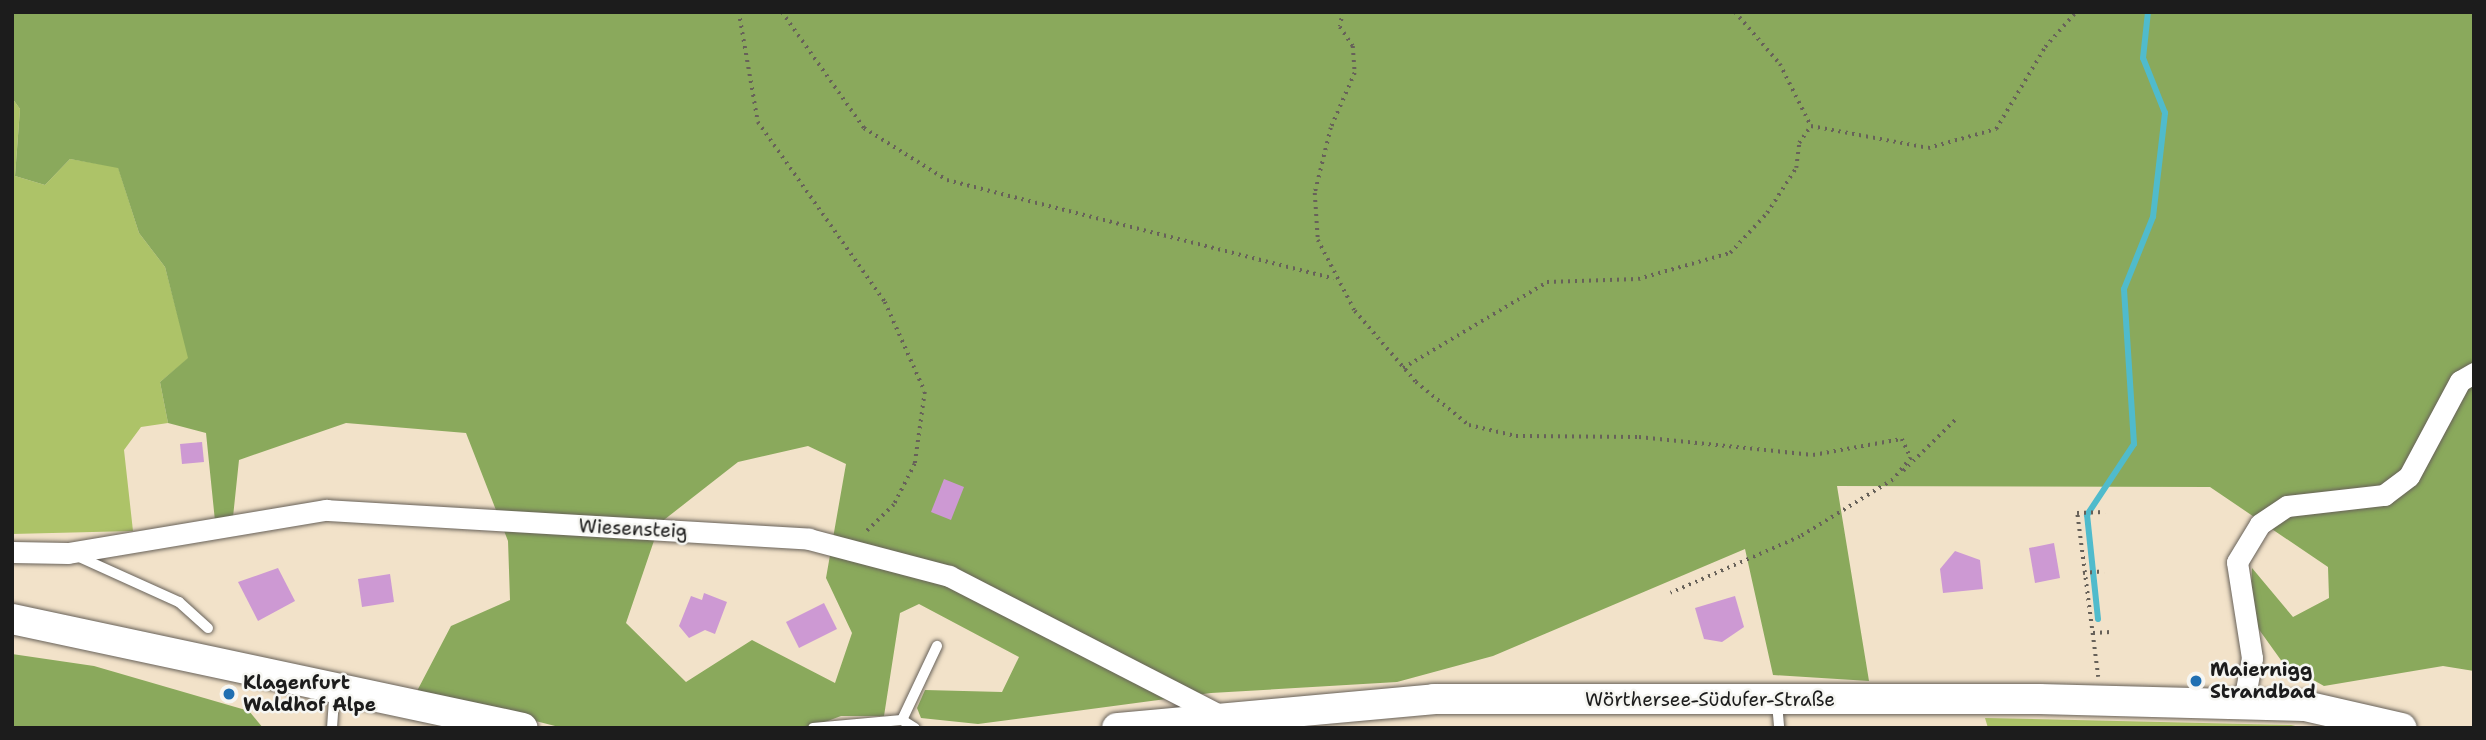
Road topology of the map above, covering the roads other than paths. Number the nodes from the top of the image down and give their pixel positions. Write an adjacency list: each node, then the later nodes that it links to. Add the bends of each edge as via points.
1 (2474, 373): 8 (street, via 2460,381 2409,476 2384,495 2287,506 2260,524 2237,562 2252,658)
2 (12, 552): 3 (street, Wiesensteig)
3 (68, 553): 5 (lane, via 179,602); 10 (street, Wiesensteig, via 326,510 809,539 949,576)
4 (12, 619): 7 (main road)
5 (208, 628)
6 (937, 646): 11 (lane)
7 (335, 686): 12 (lane); 13 (main road)
8 (2244, 701): 9 (main road, Wörthersee-Südufer-Straße); 17 (main road, Wörthersee-Südufer-Straße, via 2305,706)
9 (1778, 714): 10 (main road, Wörthersee-Südufer-Straße, via 1434,699 1319,716)
10 (1220, 715): 16 (main road, Wörthersee-Südufer-Straße)
11 (902, 720): 14 (lane); 15 (lane)
12 (332, 728)
13 (523, 728)
14 (813, 728)
15 (915, 728)
16 (1116, 728)
17 (2402, 728)

